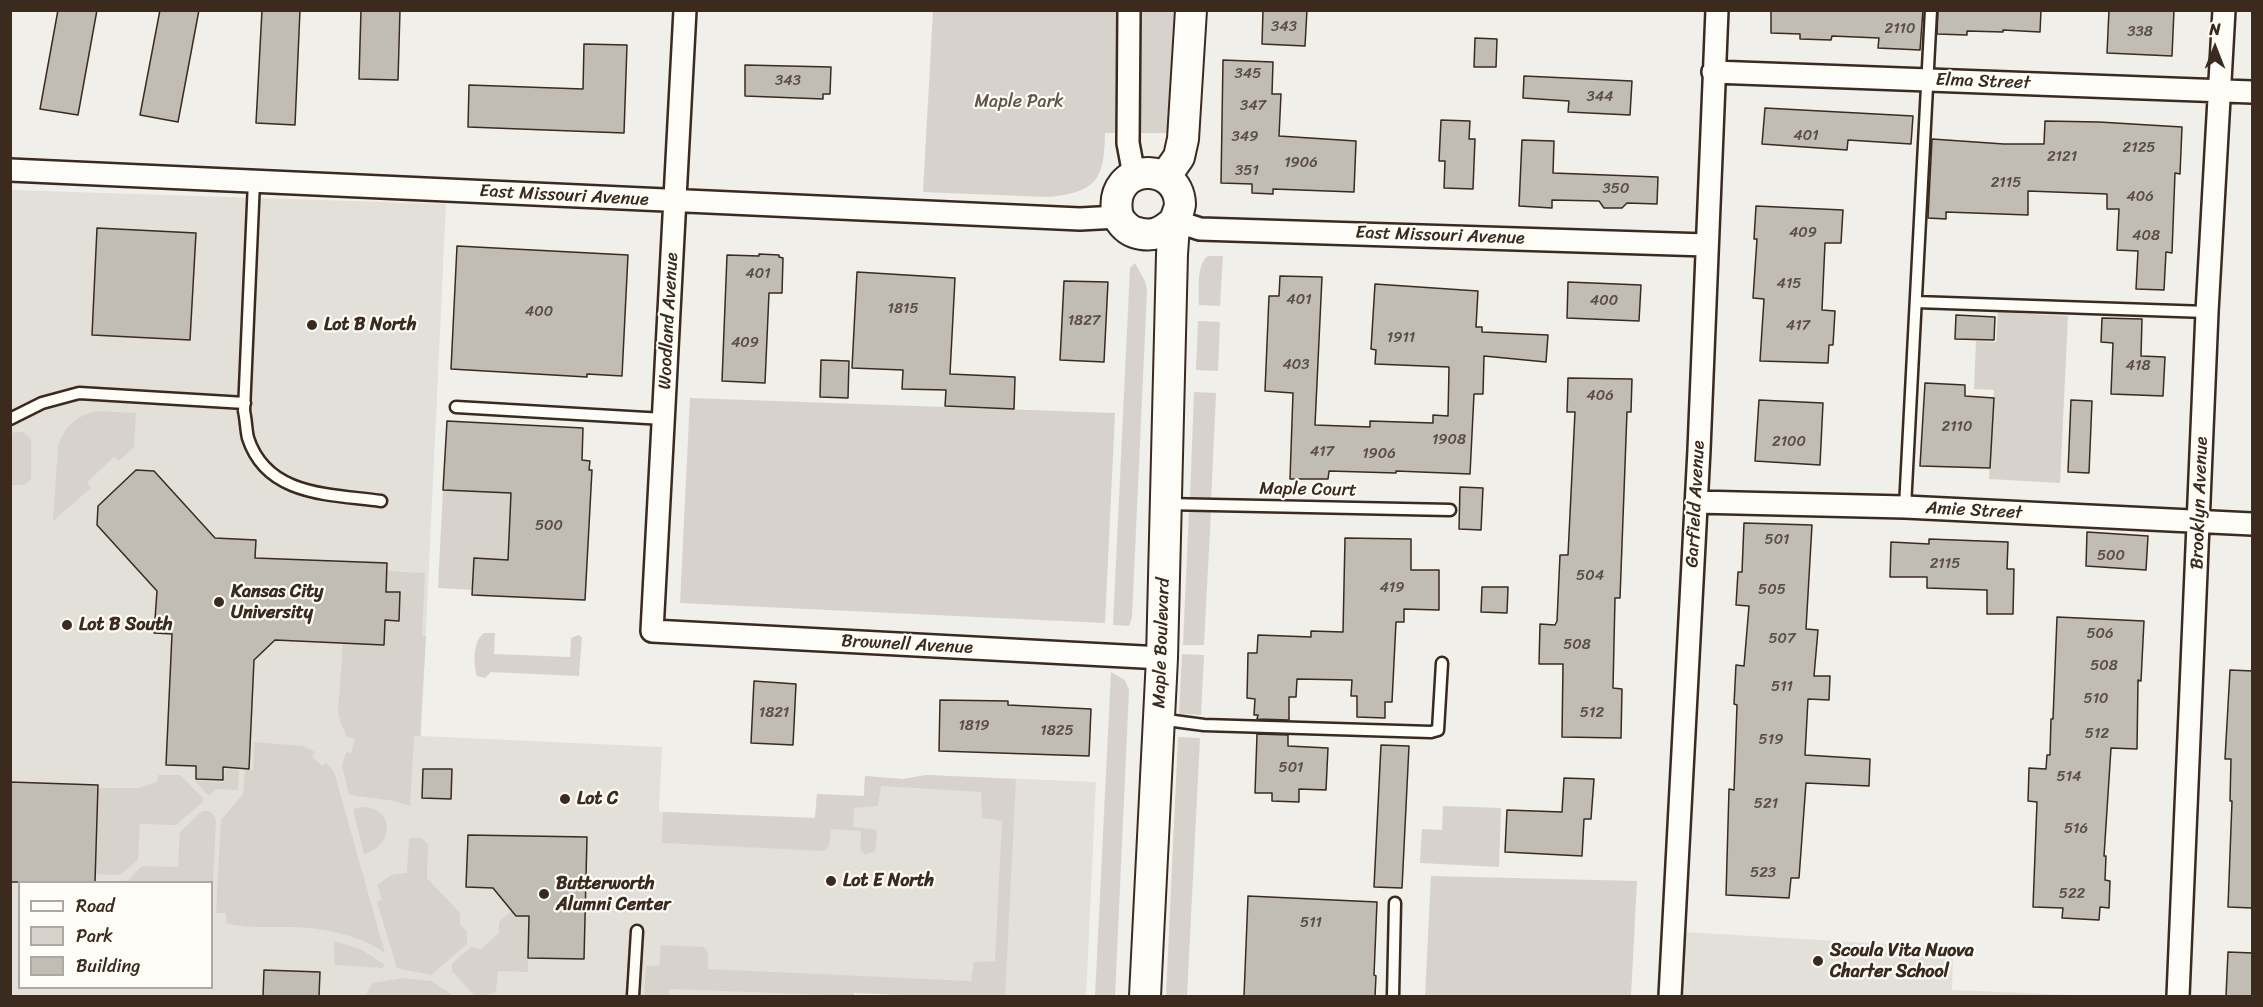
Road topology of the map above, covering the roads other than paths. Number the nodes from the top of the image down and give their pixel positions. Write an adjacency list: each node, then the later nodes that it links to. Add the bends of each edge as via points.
1 (685, 10): 15 (street, Woodland Avenue)
2 (1129, 10): 12 (street, via 1128,143)
3 (1191, 10): 13 (street, via 1183,139 1179,157)
4 (1717, 10): 7 (street, Garfield Avenue)
5 (1931, 10): 8 (lane)
6 (2224, 10): 9 (street, Brooklyn Avenue)
7 (1713, 72): 8 (street, Elma Street); 19 (street, Garfield Avenue)
8 (1928, 80): 9 (street, Elma Street); 21 (lane)
9 (2220, 90): 10 (street, Elma Street); 22 (street, Brooklyn Avenue)
10 (2253, 92)
11 (10, 170): 14 (street, East Missouri Avenue)
12 (1134, 175): 13 (street, via 1150,172); 16 (street, via 1122,185 1116,200)
13 (1165, 177): 17 (street, Maple Boulevard, via 1176,188 1180,204)
14 (254, 181): 15 (street, East Missouri Avenue); 23 (lane)
15 (676, 201): 16 (street, East Missouri Avenue, via 1080,219); 26 (street, Woodland Avenue)
16 (1118, 217): 18 (street, Maple Boulevard, via 1129,230)
17 (1175, 221): 18 (street, via 1162,232); 19 (street, East Missouri Avenue, via 1200,229); 20 (street, Maple Boulevard)
18 (1145, 236): 20 (street, Maple Boulevard)
19 (1706, 245): 28 (street, Garfield Avenue)
20 (1171, 289): 29 (street, Maple Boulevard)
21 (1916, 302): 22 (lane); 30 (lane)
22 (2207, 312): 32 (street, Brooklyn Avenue)
23 (245, 403): 25 (lane, via 79,393 42,403); 27 (lane, via 248,438 258,460 284,483 304,490)
24 (456, 407): 26 (lane)
25 (10, 419)
26 (664, 419): 34 (street, Woodland Avenue)
27 (381, 501)
28 (1696, 501): 30 (street, Amie Street); 43 (street, Garfield Avenue)
29 (1166, 504): 31 (lane, Maple Court); 35 (street, Maple Boulevard)
30 (1905, 507): 32 (street, Amie Street)
31 (1450, 510)
32 (2199, 522): 33 (street, Amie Street); 44 (street, Brooklyn Avenue)
33 (2253, 524)
34 (652, 632): 35 (street, Brownell Avenue)
35 (1162, 658): 37 (street, Maple Boulevard)
36 (1442, 663): 37 (lane, via 1438,730 1431,732 1204,725)
37 (1159, 719): 41 (street, Maple Boulevard)
38 (1395, 903): 42 (lane)
39 (637, 931): 40 (lane)
40 (633, 996)
41 (1145, 996)
42 (1393, 996)
43 (1670, 996)
44 (2178, 996)

